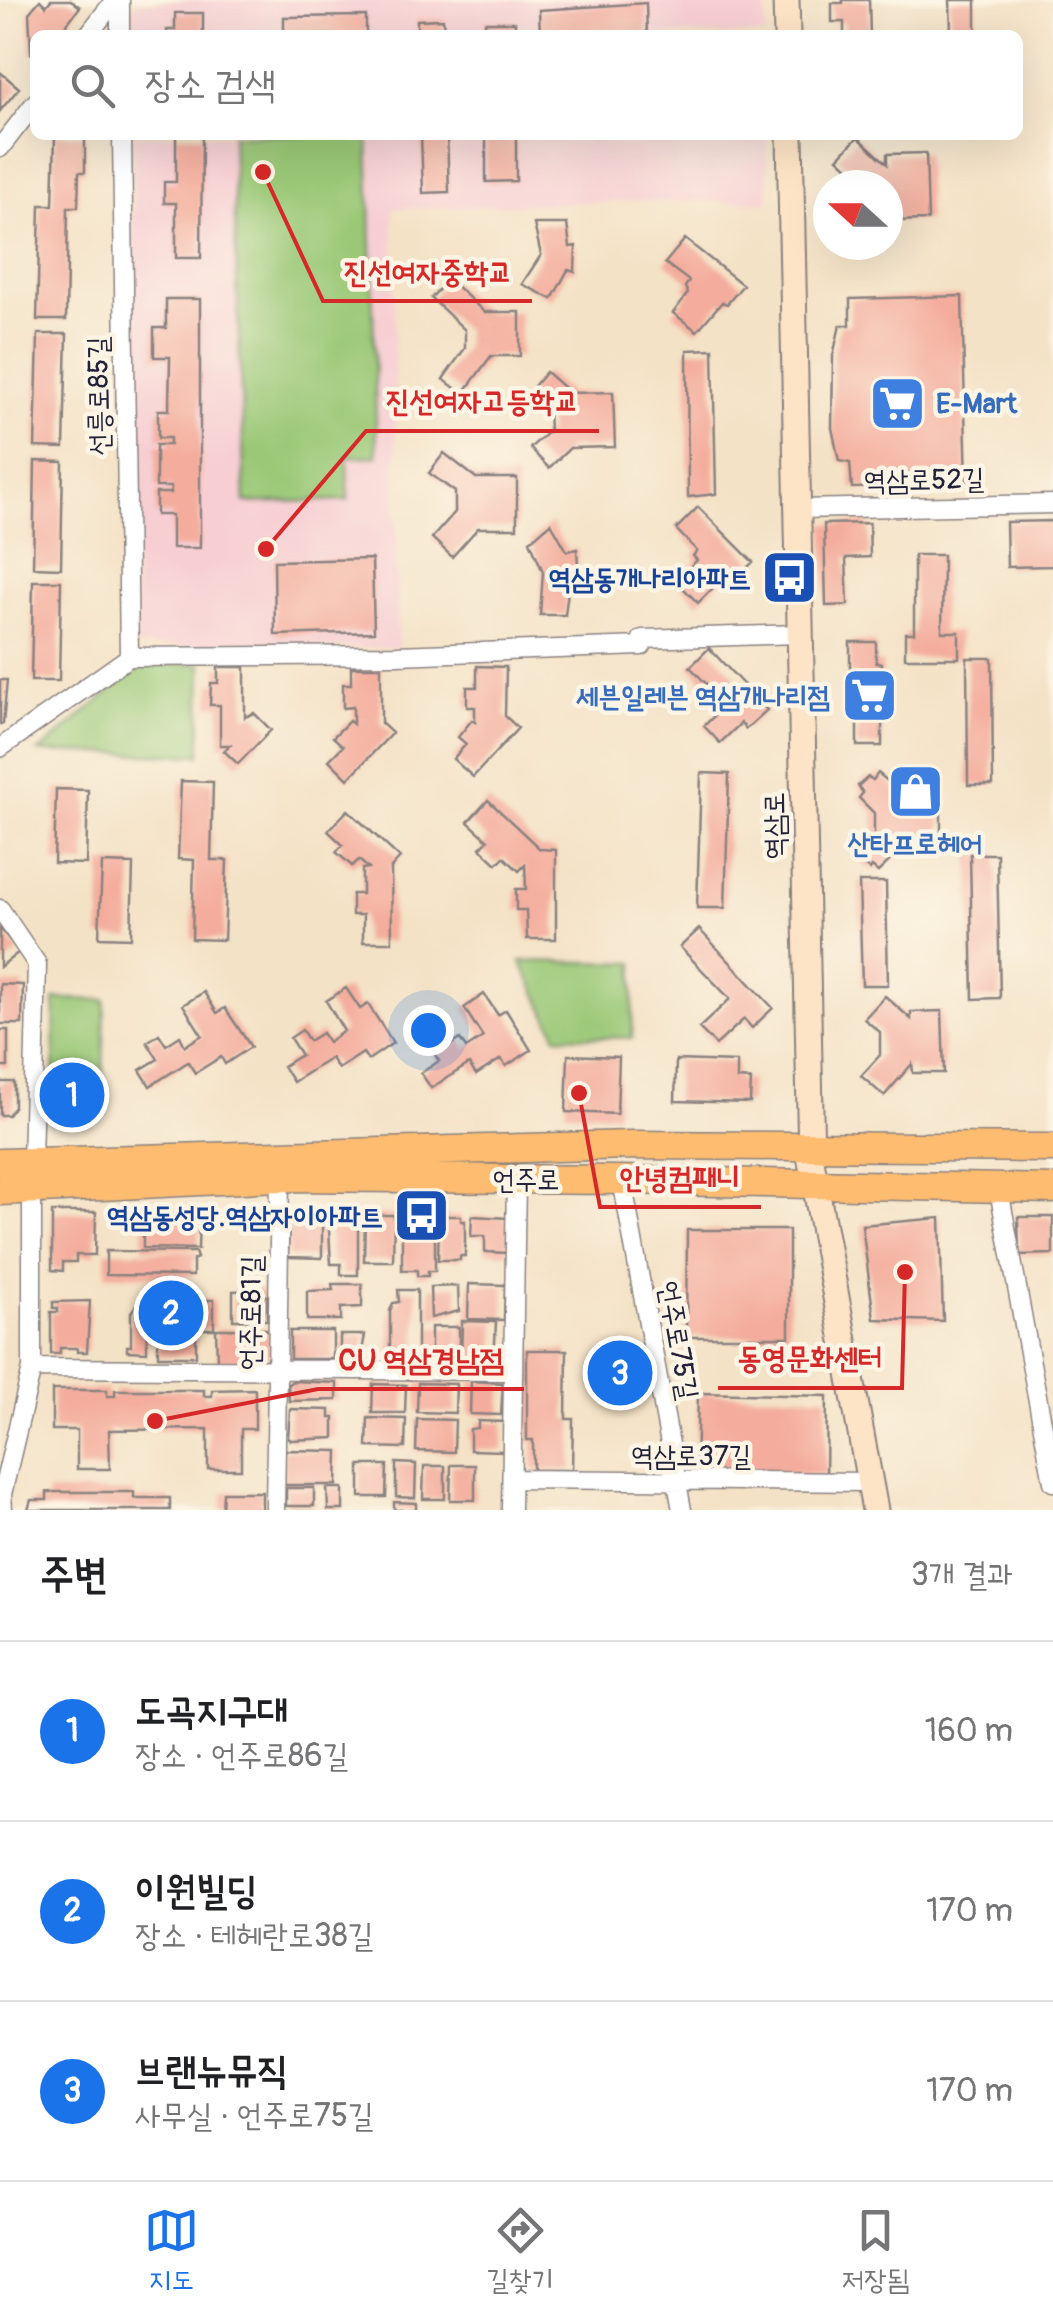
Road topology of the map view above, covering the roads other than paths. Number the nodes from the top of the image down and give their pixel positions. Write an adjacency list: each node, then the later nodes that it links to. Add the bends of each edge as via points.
1 (117, 0): 3 (street); 4 (street)
2 (786, 0): 5 (main road)
3 (92, 30)
4 (120, 30)
5 (787, 30)
6 (30, 110): 9 (street)
7 (122, 140): 13 (street, 선릉로85길)
8 (790, 140): 11 (main road, 역삼로)
9 (0, 148)
10 (1053, 504): 11 (street, 역삼로52길)
11 (796, 510): 12 (main road, 역삼로)
12 (800, 634): 13 (street, via 397,655); 16 (main road, 역삼로)
13 (129, 657): 14 (street)
14 (0, 748)
15 (0, 909): 19 (street, via 37,964)
16 (810, 1144): 17 (main road, 언주로); 19 (main road, 언주로, via 630,1144); 23 (main road, 역삼로)
17 (1053, 1148)
18 (0, 1163): 19 (main road, 언주로)
19 (32, 1176): 20 (main road, 언주로); 24 (main road, 언주로); 27 (street)
20 (280, 1177): 21 (main road, 언주로); 28 (street, 언주로81길)
21 (516, 1179): 22 (main road, 언주로); 29 (street)
22 (622, 1180): 23 (main road, 언주로); 35 (street, 언주로75길)
23 (815, 1184): 25 (main road, 언주로); 33 (main road, 역삼로)
24 (0, 1190)
25 (999, 1190): 26 (main road, 언주로); 30 (street)
26 (1053, 1190)
27 (32, 1368): 28 (street); 36 (street)
28 (277, 1369): 29 (street); 37 (street, 언주로81길)
29 (513, 1371): 32 (street)
30 (1034, 1377): 31 (street); 34 (street)
31 (1053, 1377)
32 (512, 1479): 35 (street, 역삼로37길); 38 (street)
33 (870, 1482): 35 (street, 역삼로37길); 40 (main road, 역삼로)
34 (1053, 1482)
35 (676, 1483): 39 (street, 언주로75길)
36 (2, 1500)
37 (275, 1510)
38 (512, 1510)
39 (682, 1510)
40 (875, 1510)

